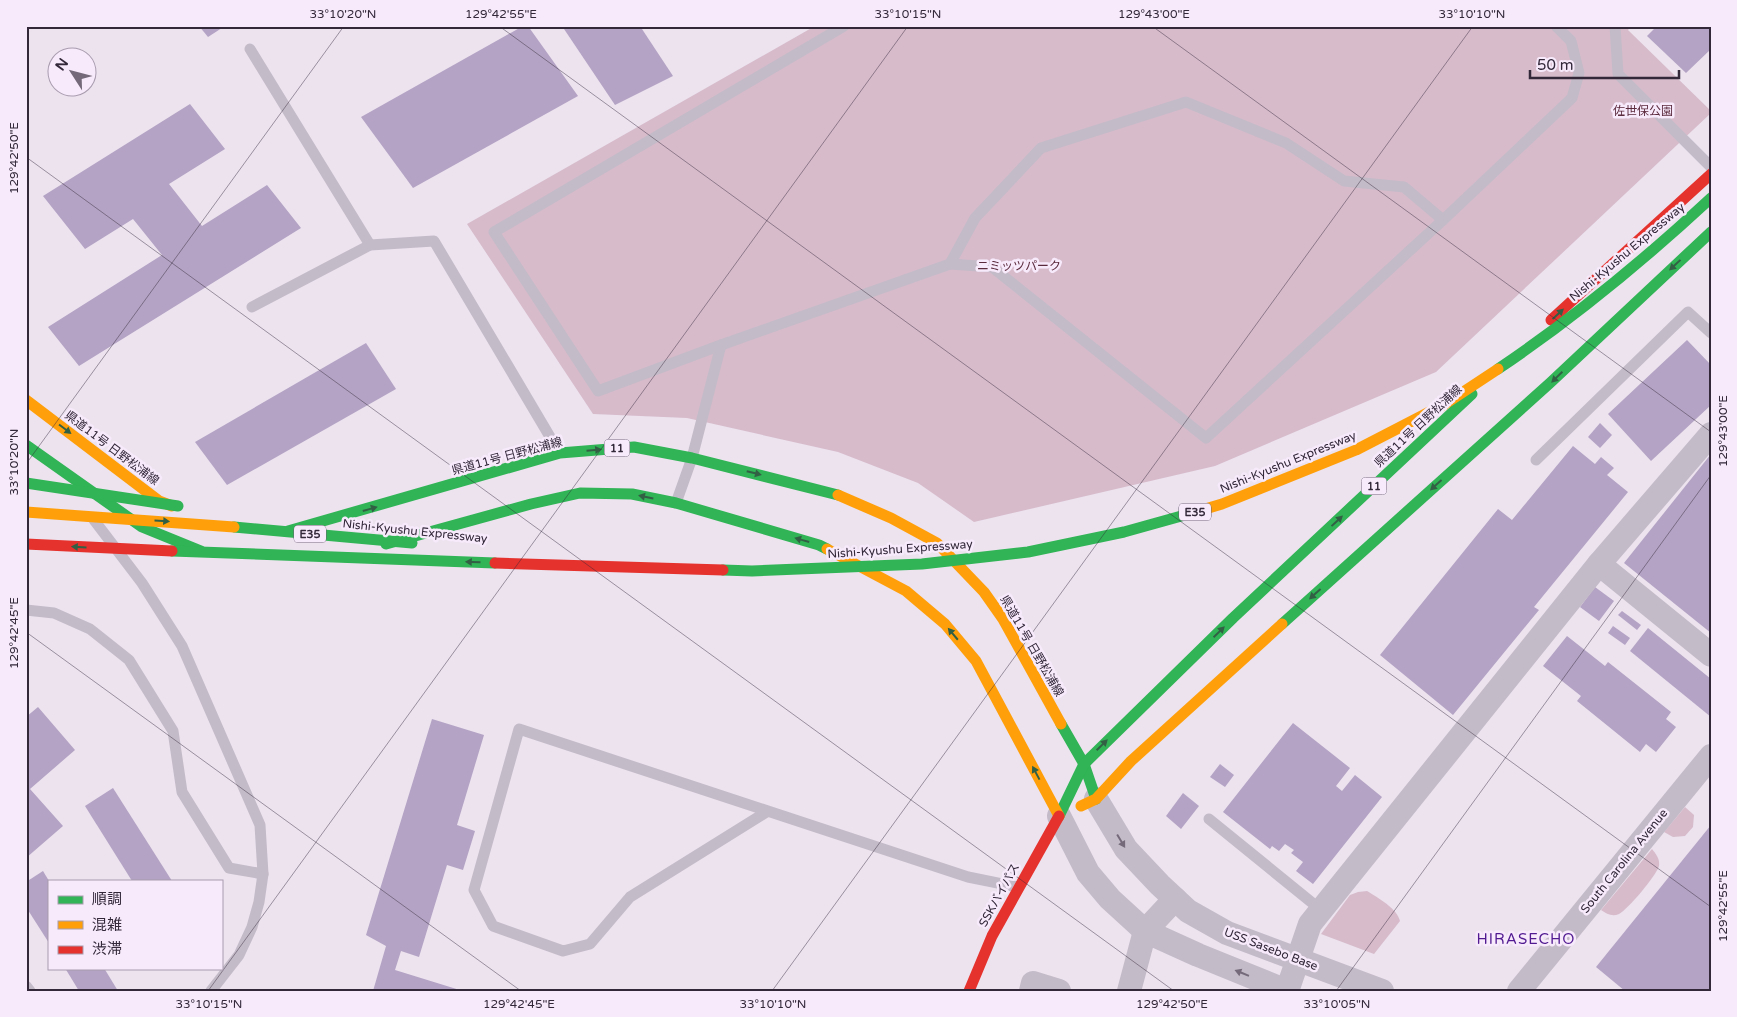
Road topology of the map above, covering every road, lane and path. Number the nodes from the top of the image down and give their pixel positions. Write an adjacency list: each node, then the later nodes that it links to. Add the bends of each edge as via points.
1 (844, 26): 14 (lane, via 494,232 598,391)
2 (1556, 26): 8 (lane, via 1571,41 1579,73 1572,98)
3 (1616, 26): 5 (lane, via 1618,74)
4 (250, 49): 10 (lane)
5 (1711, 167)
6 (1711, 174): 40 (main road, 県道11号 日野松浦線 / 11, one-way to 6, via 1233,618)
7 (1711, 198): 34 (main road, Nishi-Kyushu Expressway / E35, bridge, via 1598,296 1522,354 1445,404 1356,450 1222,504 1124,532 1028,552 922,564 752,571)
8 (1443, 220): 11 (lane, via 1404,187 1344,181 1286,143 1186,102 1041,148 975,218); 11 (lane, via 1206,438 992,267)
9 (1711, 232): 41 (main road, one-way to 41, via 1543,390 1131,761)
10 (370, 245): 12 (lane); 18 (lane, via 434,241)
11 (950, 264): 14 (lane)
12 (252, 307)
13 (1711, 333): 20 (lane, via 1688,312)
14 (720, 345): 19 (lane)
15 (26, 400): 18 (main road, 県道11号 日野松浦線 / 11, one-way to 18, via 159,501 210,523 264,533 290,531)
16 (1711, 434): 33 (street)
17 (26, 445): 21 (main road)
18 (560, 453): 19 (main road, 県道11号 日野松浦線 / 11, one-way to 19, via 634,447)
19 (692, 458): 23 (lane); 40 (main road, 県道11号 日野松浦線 / 11, one-way to 40, via 832,493 891,518 938,543 984,592 1003,618)
20 (1536, 460)
21 (50, 463): 35 (main road, via 142,527 202,551); 45 (lane, via 142,583 182,646 260,825)
22 (26, 483): 24 (main road, bridge)
23 (676, 503): 36 (main road, one-way to 36, via 632,494 580,493); 43 (main road, one-way to 23, via 976,661 945,624 906,591 818,545)
24 (192, 508)
25 (26, 512): 27 (main road, Nishi-Kyushu Expressway / E35, one-way to 27, bridge)
26 (260, 518): 27 (main road, bridge)
27 (410, 543): 29 (main road, Nishi-Kyushu Expressway / E35)
28 (26, 544): 31 (main road, Nishi-Kyushu Expressway / E35, one-way to 28, bridge)
29 (429, 545)
30 (468, 550): 34 (main road, Nishi-Kyushu Expressway / E35, bridge)
31 (285, 556): 32 (main road, bridge); 34 (main road, Nishi-Kyushu Expressway / E35, one-way to 31, bridge)
32 (93, 558)
33 (1599, 564): 38 (street); 48 (street)
34 (592, 566)
35 (262, 567)
36 (299, 568)
37 (26, 610): 45 (lane, via 54,613 90,629 129,660 173,731 182,792 229,868)
38 (1711, 655)
39 (1711, 756): 60 (street, South Carolina Avenue)
40 (1084, 764): 41 (main road, 県道11号 日野松浦線 / 11); 43 (main road, 県道11号 日野松浦線 / 11)
41 (1096, 799): 43 (main road); 47 (street, USS Sasebo Base, one-way to 47, via 1126,849)
42 (768, 811): 42 (lane, via 630,897 590,944 563,951 493,926 474,890 519,729); 46 (lane, via 968,877)
43 (1060, 816): 46 (main road, SSKバイパス); 49 (street, via 1088,874)
44 (1209, 819): 48 (lane)
45 (263, 874): 53 (lane, via 252,926 239,955)
46 (1018, 887): 54 (main road, SSKバイパス, via 992,936)
47 (1174, 898): 49 (street); 50 (street, USS Sasebo Base, via 1188,911 1226,933)
48 (1321, 910): 50 (street, via 1310,924)
49 (1145, 931): 57 (street); 58 (street, one-way to 49)
50 (1297, 959): 58 (street); 59 (street, USS Sasebo Base)
51 (26, 986): 52 (lane)
52 (30, 991)
53 (211, 991)
54 (969, 991)
55 (1031, 991): 56 (street, via 1033,983)
56 (1059, 991)
57 (1129, 991)
58 (1287, 991)
59 (1382, 991)
60 (1519, 991)

